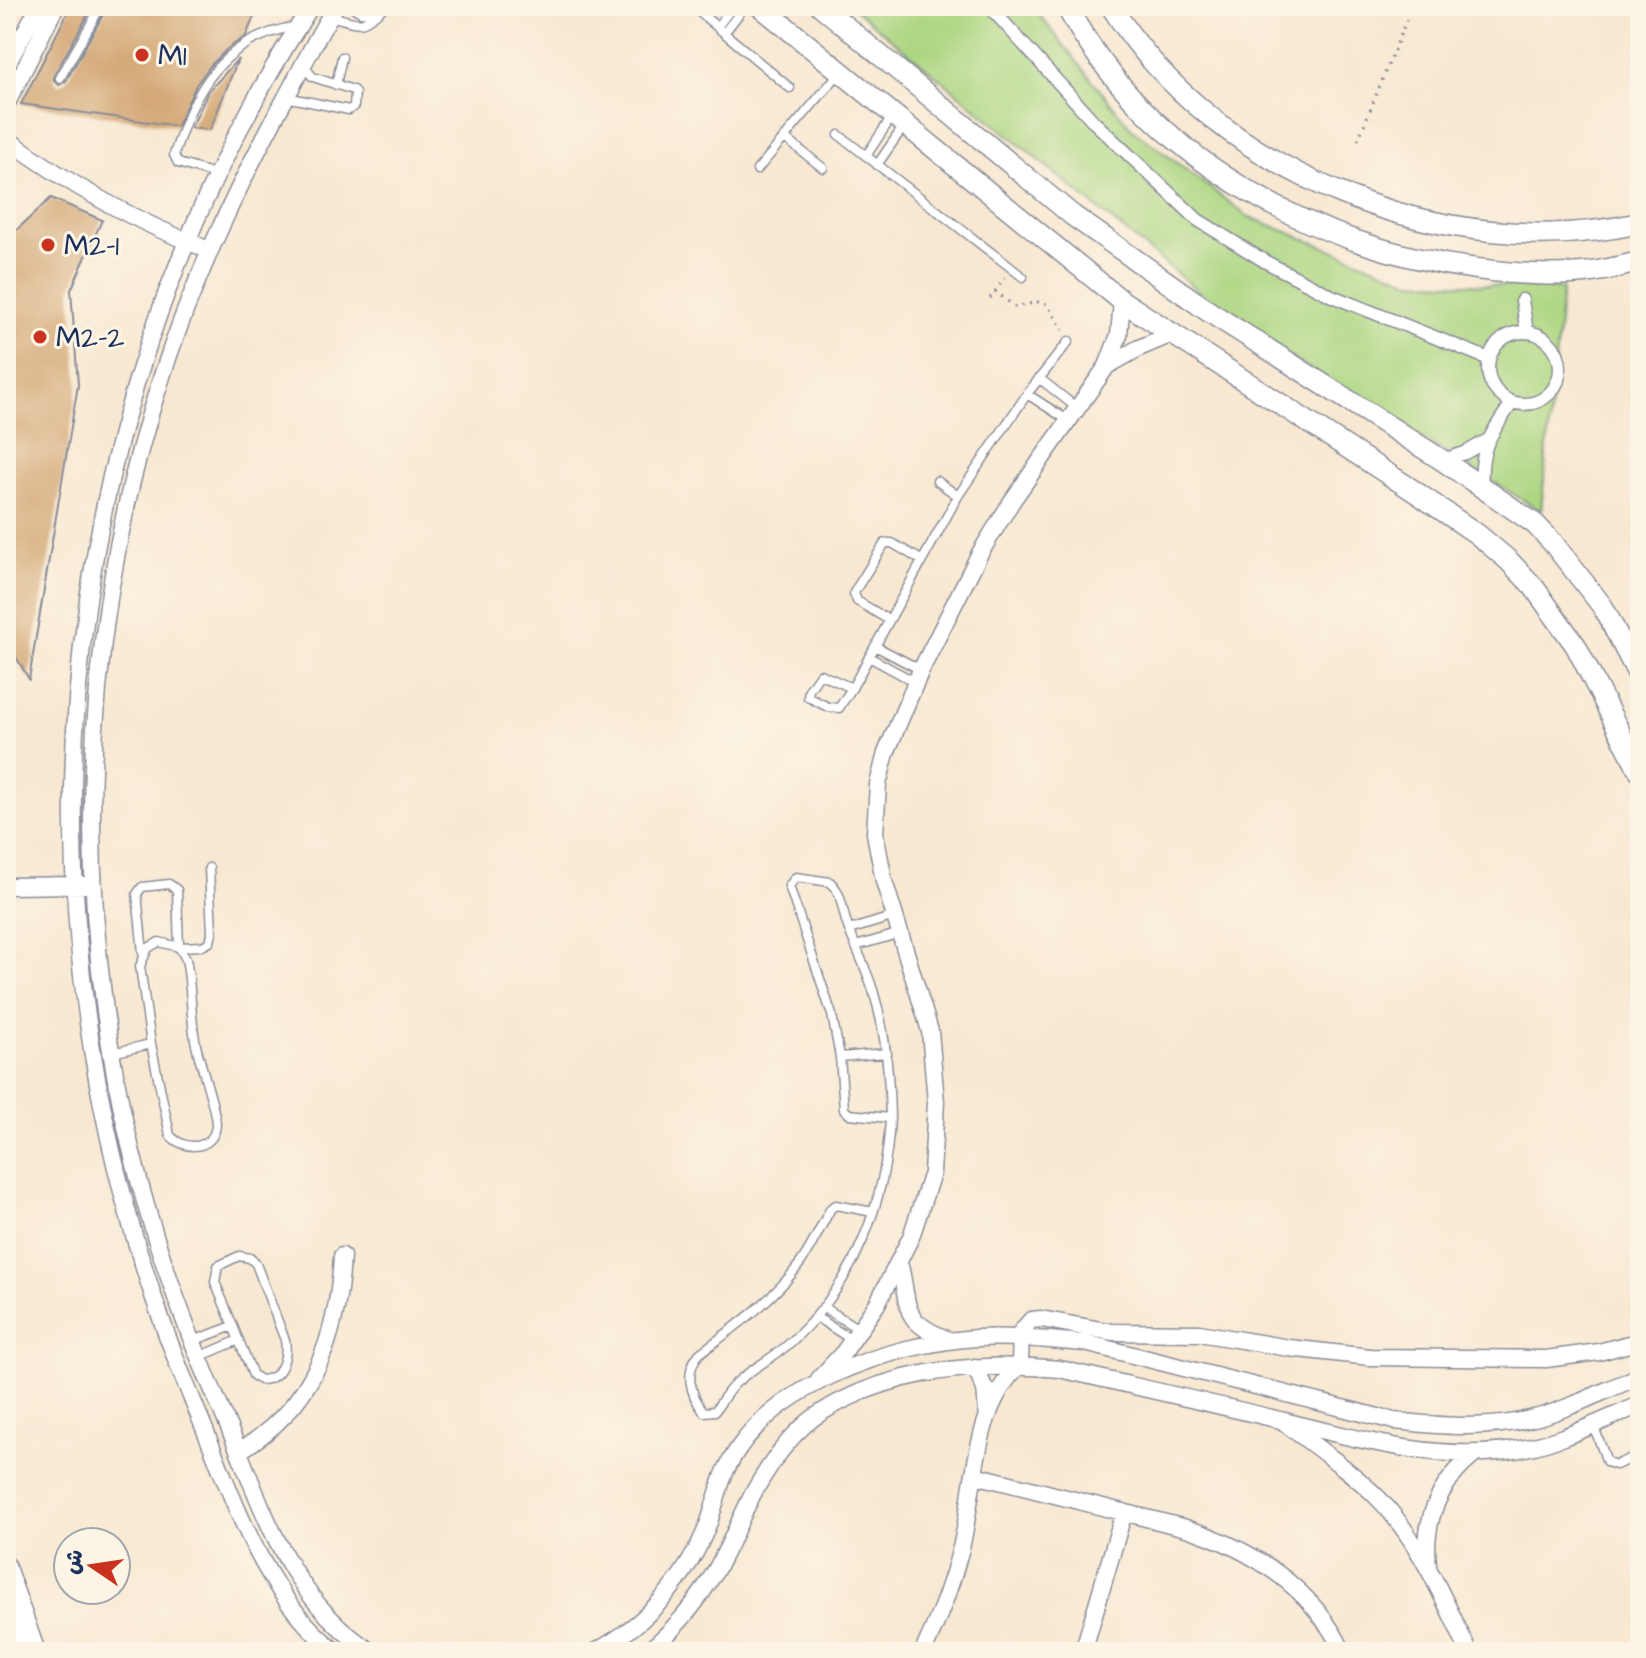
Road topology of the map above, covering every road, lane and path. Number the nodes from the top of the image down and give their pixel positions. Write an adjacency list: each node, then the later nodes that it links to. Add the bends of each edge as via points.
1 (39, 6): 21 (street)
2 (56, 6): 28 (street)
3 (101, 6): 24 (lane)
4 (311, 6): 18 (street)
5 (351, 6): 17 (lane)
6 (385, 6): 17 (lane)
7 (692, 6): 19 (lane)
8 (733, 6): 19 (lane)
9 (745, 6): 19 (lane)
10 (760, 6): 23 (street)
11 (821, 6): 61 (street, via 1072,215 1208,311)
12 (989, 6): 54 (street, via 1095,123 1198,220 1332,296)
13 (1066, 6): 44 (street, via 1123,90 1173,139 1229,180 1294,217 1363,244 1443,265 1504,273 1591,272)
14 (1111, 6): 41 (street, via 1139,46 1194,103 1236,136 1323,185 1419,219 1486,231 1556,234)
15 (1412, 6): 33 (path)
16 (333, 11): 17 (lane, via 361,24); 22 (street)
17 (376, 14)
18 (298, 26): 38 (street); 38 (lane, via 248,41 200,89 174,155 178,163)
19 (721, 30): 26 (lane)
20 (342, 57): 25 (lane)
21 (6, 66)
22 (303, 66): 25 (lane, via 313,77); 27 (street)
23 (841, 71): 29 (street); 32 (lane)
24 (60, 78)
25 (336, 85): 27 (lane, via 354,91 349,110)
26 (790, 88)
27 (286, 97): 43 (street)
28 (6, 105)
29 (900, 119): 34 (lane); 35 (lane); 50 (street)
30 (839, 135): 34 (lane)
31 (6, 138): 42 (street, via 106,203)
32 (785, 138): 36 (lane); 37 (lane)
33 (1358, 140)
34 (866, 156): 35 (lane)
35 (877, 165): 45 (lane)
36 (823, 168)
37 (757, 170)
38 (218, 175): 42 (street)
39 (11, 195): 40 (lane)
40 (6, 208)
41 (1640, 223)
42 (186, 241): 43 (street); 75 (street, via 133,386 98,525 76,711)
43 (209, 250): 74 (street, via 158,388 119,547 98,697 92,816)
44 (1640, 262)
45 (1012, 268): 46 (lane); 47 (path)
46 (1023, 277)
47 (995, 291): 48 (path); 53 (path, via 1015,307 1047,304)
48 (990, 298)
49 (1522, 300): 51 (street)
50 (1122, 301): 52 (street); 55 (street, via 1119,335)
51 (1527, 332): 54 (street, via 1503,339); 58 (street, via 1549,342 1559,376 1546,397)
52 (1172, 334): 55 (street); 72 (street, via 1414,491 1508,560 1576,646)
53 (1069, 341): 56 (lane)
54 (1489, 359): 58 (street, via 1489,380)
55 (1107, 366): 59 (street)
56 (1039, 378): 57 (lane); 59 (lane)
57 (1027, 394): 59 (lane); 64 (lane)
58 (1512, 403): 60 (street)
59 (1073, 415): 69 (street, via 980,553)
60 (1486, 441): 61 (street); 63 (street)
61 (1442, 460): 63 (street)
62 (937, 481): 64 (lane)
63 (1482, 487): 70 (street, via 1553,543 1603,607)
64 (958, 496): 65 (lane)
65 (921, 560): 66 (lane); 66 (lane, via 885,543 856,589 857,601)
66 (889, 620): 67 (lane)
67 (875, 646): 68 (lane); 69 (lane)
68 (869, 657): 69 (lane); 71 (lane)
69 (918, 676): 77 (street, via 878,784 875,833)
70 (1640, 678)
71 (852, 688): 71 (lane, via 843,705 833,709 807,695 820,674)
72 (1640, 772)
73 (209, 868): 81 (lane, via 212,938 202,946)
74 (95, 884): 75 (street); 84 (street)
75 (74, 885): 76 (street); 119 (street, via 82,1004 98,1102 146,1283 171,1353 268,1573 298,1616)
76 (6, 886)
77 (896, 915): 78 (lane); 79 (street)
78 (849, 930): 80 (lane); 86 (lane, via 835,885 792,879 789,886 832,1015)
79 (901, 933): 80 (lane); 90 (street, via 930,1031 936,1102 932,1173)
80 (856, 946): 85 (lane, via 876,1000)
81 (179, 947): 82 (lane, via 159,942); 82 (lane, via 177,890 169,884 147,886 137,894); 83 (lane, via 186,959 195,1042 216,1123 212,1136 201,1145 180,1144 170,1135)
82 (143, 953): 83 (lane, via 140,966)
83 (151, 1044): 84 (lane)
84 (111, 1053): 97 (street, via 144,1193)
85 (887, 1053): 86 (lane); 87 (lane)
86 (840, 1057): 87 (lane, via 846,1112)
87 (890, 1118): 88 (lane, via 886,1166)
88 (873, 1212): 91 (lane, via 853,1262); 92 (lane, via 831,1208 801,1262 773,1296 693,1361 689,1379 704,1412 715,1411 735,1384)
89 (342, 1256): 109 (street, via 337,1309 313,1377 279,1423)
90 (899, 1262): 94 (street); 98 (street, via 909,1313 922,1328)
91 (823, 1307): 92 (lane); 94 (lane)
92 (816, 1317): 94 (lane)
93 (233, 1326): 96 (lane); 96 (lane, via 214,1276 222,1262 245,1256 256,1264 285,1340 286,1359 279,1372 268,1380 256,1378); 97 (lane)
94 (857, 1336): 104 (street)
95 (1020, 1339): 98 (street); 99 (street, via 1027,1323 1041,1319 1112,1332 1199,1333 1370,1357 1546,1359); 101 (street); 103 (street, via 1085,1343 1394,1421 1442,1427 1533,1419)
96 (239, 1340): 100 (lane)
97 (193, 1341): 100 (street)
98 (950, 1341): 104 (street, via 870,1361)
99 (1640, 1341)
100 (199, 1357): 109 (street)
101 (1020, 1365): 102 (street); 106 (street, via 999,1388); 107 (street, via 1060,1369)
102 (975, 1367): 106 (street, via 985,1389); 122 (street, via 881,1385 807,1423 765,1473 696,1601)
103 (1640, 1376)
104 (809, 1388): 121 (street, via 771,1412 735,1453 700,1541 667,1594 636,1625)
105 (1640, 1405): 108 (street)
106 (987, 1416): 112 (street)
107 (1281, 1420): 111 (street, via 1365,1442); 115 (street, via 1379,1498)
108 (1592, 1424): 110 (lane, via 1607,1462 1616,1465); 111 (street, via 1518,1450)
109 (239, 1451): 120 (street, via 295,1576 336,1627)
110 (1640, 1454)
111 (1474, 1455): 115 (street, via 1451,1476 1435,1503 1427,1535)
112 (975, 1475): 113 (street); 123 (street, via 961,1548)
113 (1124, 1512): 124 (street); 125 (street, via 1207,1534 1248,1552 1301,1593)
114 (6, 1564): 118 (street)
115 (1428, 1567): 126 (street)
116 (6, 1604): 117 (street)
117 (24, 1652)
118 (37, 1652)
119 (336, 1652)
120 (372, 1652)
121 (595, 1652)
122 (647, 1652)
123 (923, 1652)
124 (1084, 1652)
125 (1343, 1652)
126 (1469, 1652)

